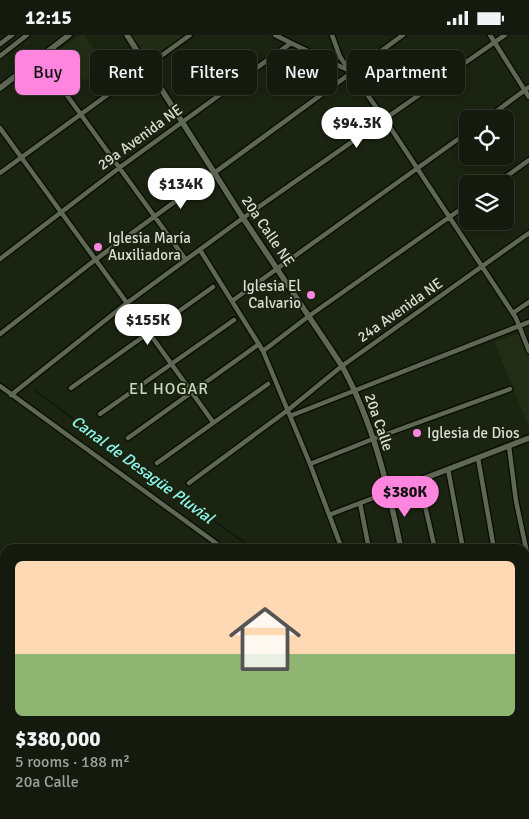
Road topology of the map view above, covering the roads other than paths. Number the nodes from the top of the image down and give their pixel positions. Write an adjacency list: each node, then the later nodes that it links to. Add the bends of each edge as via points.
1 (12, 35): 13 (street)
2 (27, 35): 17 (street)
3 (69, 35): 14 (street)
4 (127, 35): 15 (street, 20a Calle NE)
5 (190, 35): 18 (street)
6 (275, 35): 12 (street)
7 (332, 35): 19 (street)
8 (403, 35): 16 (street)
9 (490, 35): 11 (street)
10 (504, 35): 11 (street)
11 (495, 42): 25 (street); 32 (street)
12 (291, 43): 20 (street); 33 (street, 29a Avenida NE)
13 (0, 44)
14 (50, 50)
15 (137, 50)
16 (382, 50)
17 (0, 56)
18 (162, 56)
19 (347, 66)
20 (347, 70)
21 (347, 76): 40 (street)
22 (15, 77): 23 (street)
23 (0, 88)
24 (162, 89): 33 (street, 20a Calle NE)
25 (527, 89): 29 (street); 30 (street)
26 (66, 95): 31 (street)
27 (107, 95): 31 (street)
28 (368, 95): 32 (street)
29 (529, 97)
30 (498, 110)
31 (80, 114): 36 (street); 38 (street)
32 (384, 118): 39 (street); 47 (street)
33 (183, 122): 38 (street, 29a Avenida NE); 40 (street, 20a Calle NE)
34 (0, 128): 36 (street)
35 (459, 139): 39 (street)
36 (20, 157): 41 (street); 44 (street)
37 (529, 161): 42 (street)
38 (119, 168): 44 (street, 29a Avenida NE); 46 (street)
39 (417, 169): 45 (street); 54 (street)
40 (215, 172): 46 (street); 47 (street, 20a Calle NE)
41 (0, 173)
42 (509, 175)
43 (459, 210): 45 (street)
44 (60, 213): 50 (street, 29a Avenida NE); 52 (street)
45 (449, 216): 53 (street); 61 (street)
46 (155, 217): 51 (street); 52 (street)
47 (243, 218): 49 (street); 54 (street, 20a Calle NE)
48 (529, 233): 53 (street, 24a Avenida NE)
49 (200, 250): 51 (street); 56 (street)
50 (0, 259)
51 (186, 260): 58 (street)
52 (95, 261): 58 (street); 66 (street)
53 (483, 267): 60 (street); 71 (street, 24a Avenida NE)
54 (277, 268): 56 (street); 61 (street, 20a Calle NE)
55 (213, 287): 65 (street)
56 (232, 301): 67 (street)
57 (529, 302): 60 (street)
58 (127, 303): 78 (street)
59 (132, 309): 65 (street)
60 (513, 313): 64 (street)
61 (309, 316): 68 (street); 71 (street, 20a Calle NE)
62 (234, 320): 70 (street)
63 (529, 323): 64 (street)
64 (519, 326): 69 (street); 76 (street)
65 (149, 333): 70 (street); 74 (street)
66 (0, 334)
67 (260, 344): 68 (street); 77 (street)
68 (263, 351): 79 (street)
69 (529, 351)
70 (171, 364): 77 (street); 80 (street)
71 (342, 366): 76 (street, 20a Calle NE); 79 (street, 24a Avenida NE)
72 (268, 384): 82 (street)
73 (0, 386): 78 (street)
74 (71, 388)
75 (510, 389): 85 (street)
76 (355, 390): 81 (street); 85 (street, 20a Calle)
77 (192, 393): 82 (street); 83 (street)
78 (11, 395): 96 (street)
79 (288, 410): 81 (street); 92 (street, 24a Avenida NE)
80 (100, 414)
81 (290, 415): 89 (street)
82 (213, 422): 88 (street)
83 (128, 438)
84 (529, 438): 86 (street)
85 (372, 439): 89 (street); 93 (street, 20a Calle)
86 (509, 446): 87 (street); 103 (street)
87 (478, 458): 90 (street); 102 (street)
88 (157, 463)
89 (310, 464): 95 (street)
90 (448, 469): 91 (street); 101 (street)
91 (419, 481): 93 (street); 100 (street)
92 (189, 483)
93 (389, 492): 94 (street); 99 (street, 20a Calle)
94 (360, 503): 95 (street); 98 (street)
95 (330, 515): 97 (street)
96 (217, 544)
97 (340, 544)
98 (368, 544)
99 (400, 544)
100 (434, 544)
101 (462, 544)
102 (493, 544)
103 (524, 544)

